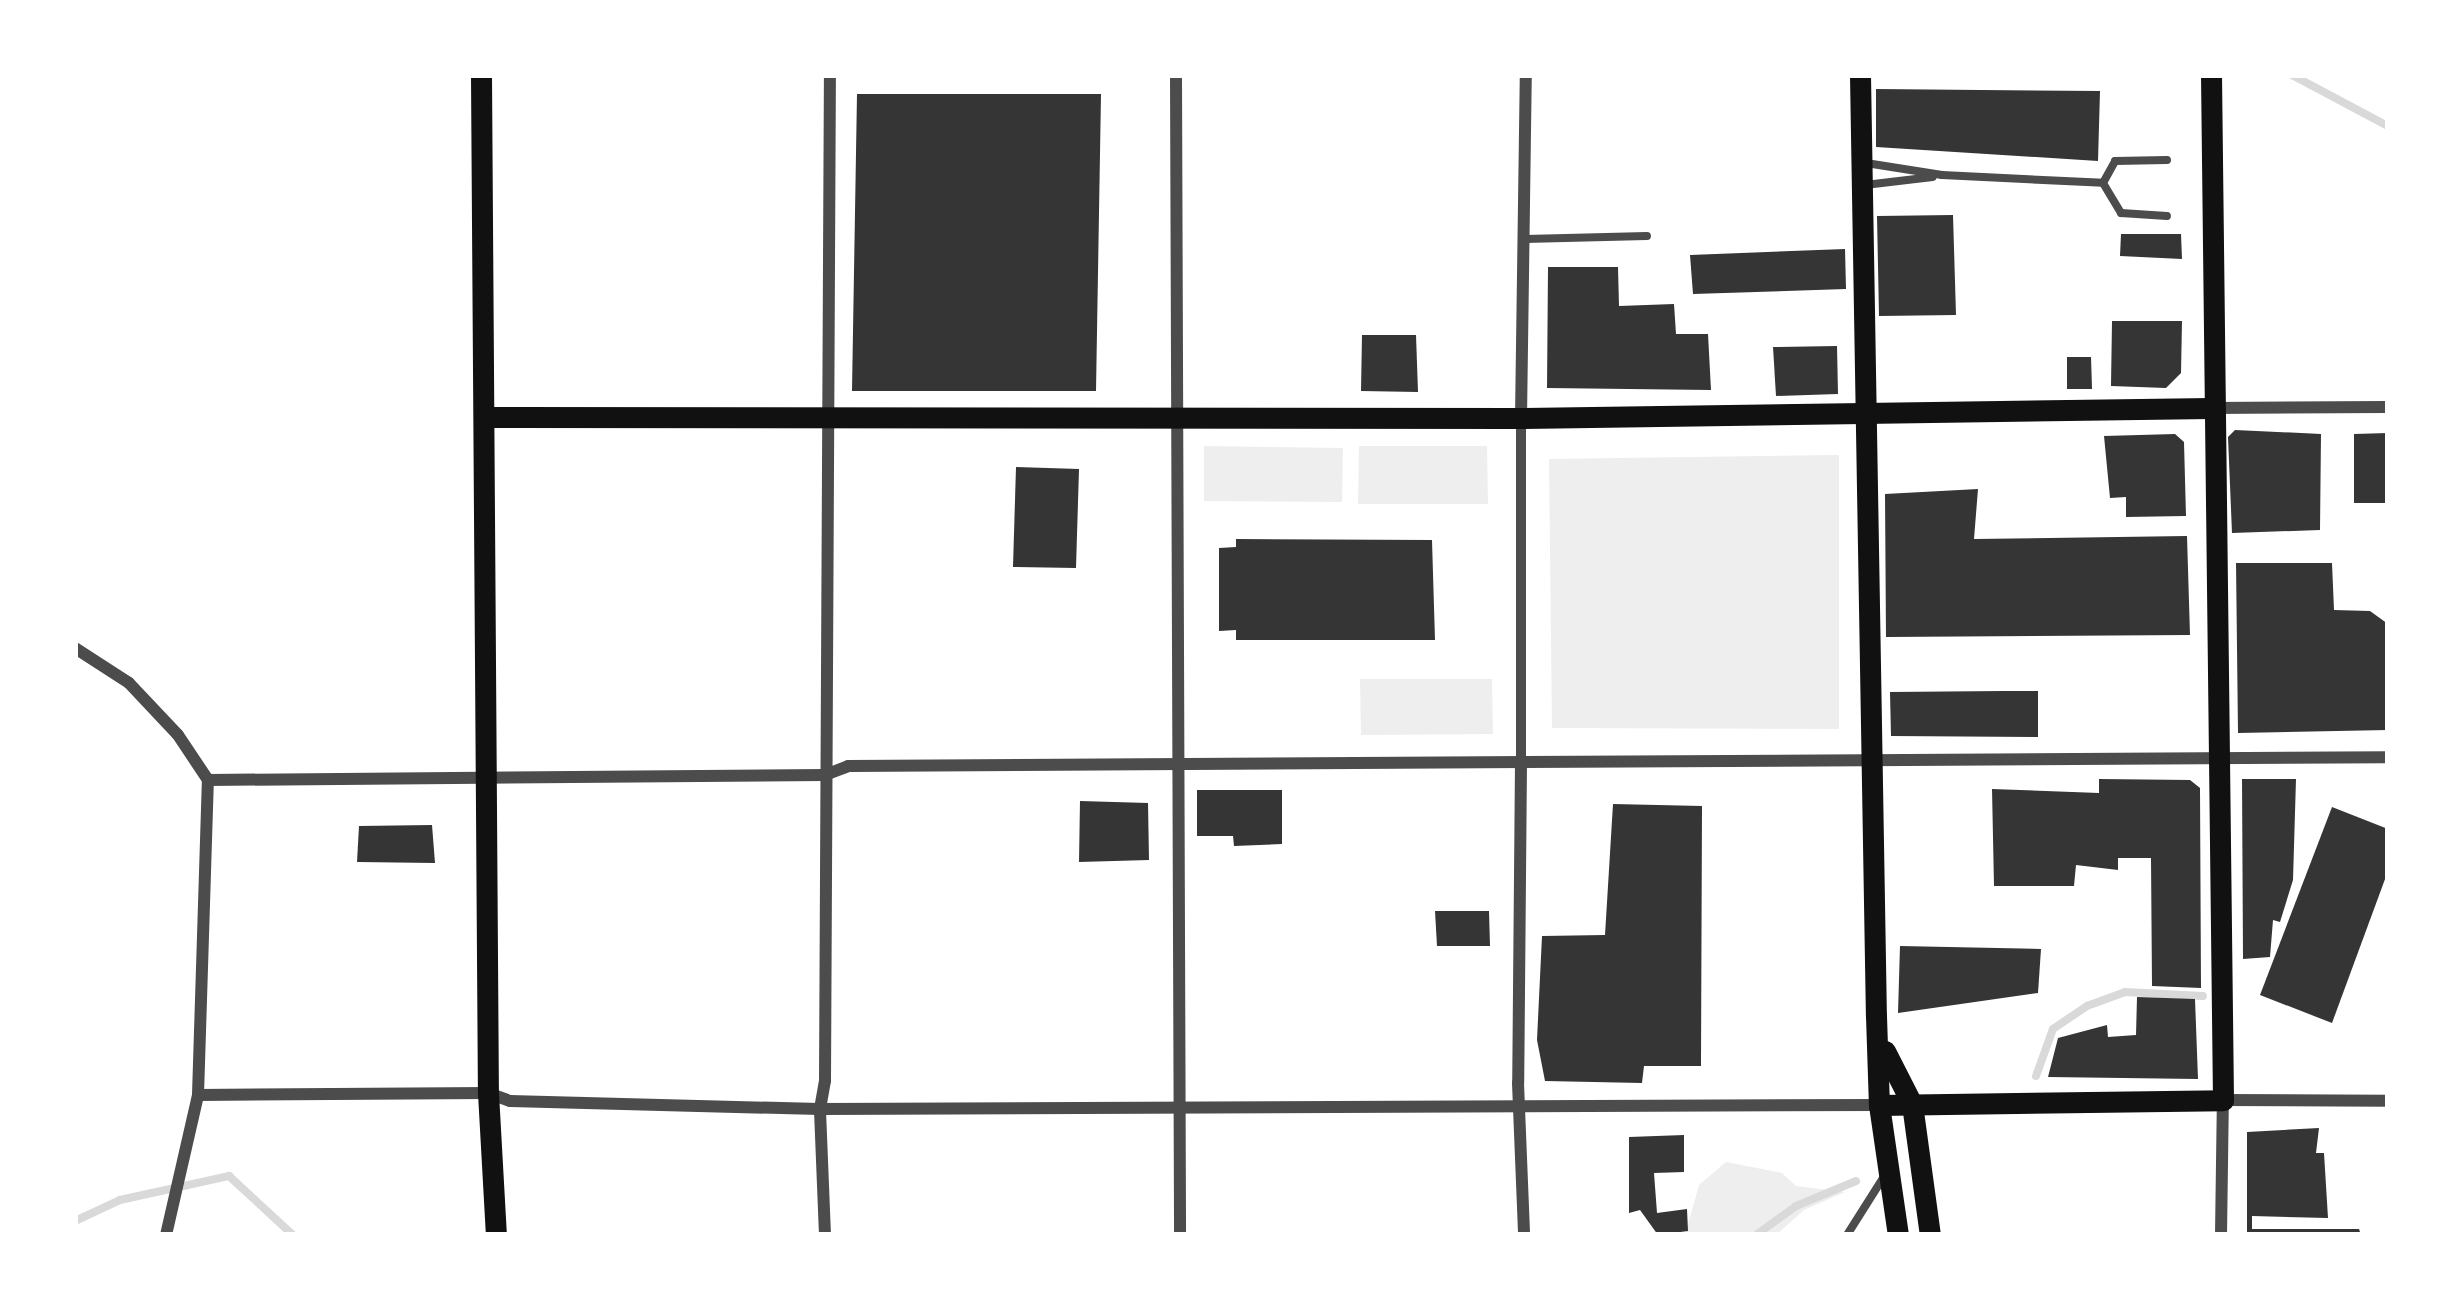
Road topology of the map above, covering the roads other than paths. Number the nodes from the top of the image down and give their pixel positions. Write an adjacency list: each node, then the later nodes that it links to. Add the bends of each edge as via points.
1 (481, 75): 19 (main road)
2 (830, 75): 17 (street)
3 (1176, 75): 16 (street)
4 (1526, 75): 13 (street)
5 (1860, 75): 8 (main road)
6 (2211, 75): 15 (main road)
7 (2167, 160): 10 (lane, via 2115,161)
8 (1863, 174): 9 (lane); 9 (lane); 18 (main road)
9 (1942, 175): 10 (lane)
10 (2103, 183): 11 (lane, via 2121,213)
11 (2168, 216)
12 (1647, 236): 13 (lane)
13 (1523, 239): 20 (street)
14 (2388, 407): 15 (street)
15 (2211, 409): 18 (main road); 22 (main road)
16 (1174, 414): 17 (main road); 20 (main road); 26 (street)
17 (829, 416): 19 (main road); 27 (street)
18 (1866, 416): 20 (main road); 24 (main road)
19 (484, 417): 29 (main road)
20 (1521, 418): 25 (street)
21 (75, 648): 28 (street, via 129,683)
22 (2218, 757): 23 (street); 24 (street); 33 (main road)
23 (2388, 757)
24 (1874, 760): 25 (street); 30 (main road)
25 (1521, 762): 26 (street); 37 (street)
26 (1176, 767): 27 (street, via 848,766); 38 (street)
27 (825, 775): 29 (street); 39 (street)
28 (208, 780): 29 (street); 32 (street)
29 (485, 782): 31 (main road)
30 (1876, 1016): 35 (main road, via 1890,1069); 36 (main road)
31 (488, 1093): 32 (street); 39 (street, via 510,1101); 42 (main road)
32 (198, 1095): 41 (street)
33 (2223, 1100): 34 (street); 35 (main road); 49 (street)
34 (2388, 1101)
35 (1912, 1104): 36 (main road); 48 (main road)
36 (1880, 1105): 37 (street); 40 (main road)
37 (1519, 1106): 38 (street); 45 (street)
38 (1178, 1108): 39 (street); 44 (street)
39 (820, 1109): 43 (street)
40 (1887, 1172): 46 (lane); 47 (main road)
41 (166, 1235)
42 (496, 1235)
43 (825, 1235)
44 (1180, 1235)
45 (1524, 1235)
46 (1847, 1235)
47 (1898, 1235)
48 (1930, 1235)
49 (2222, 1235)

